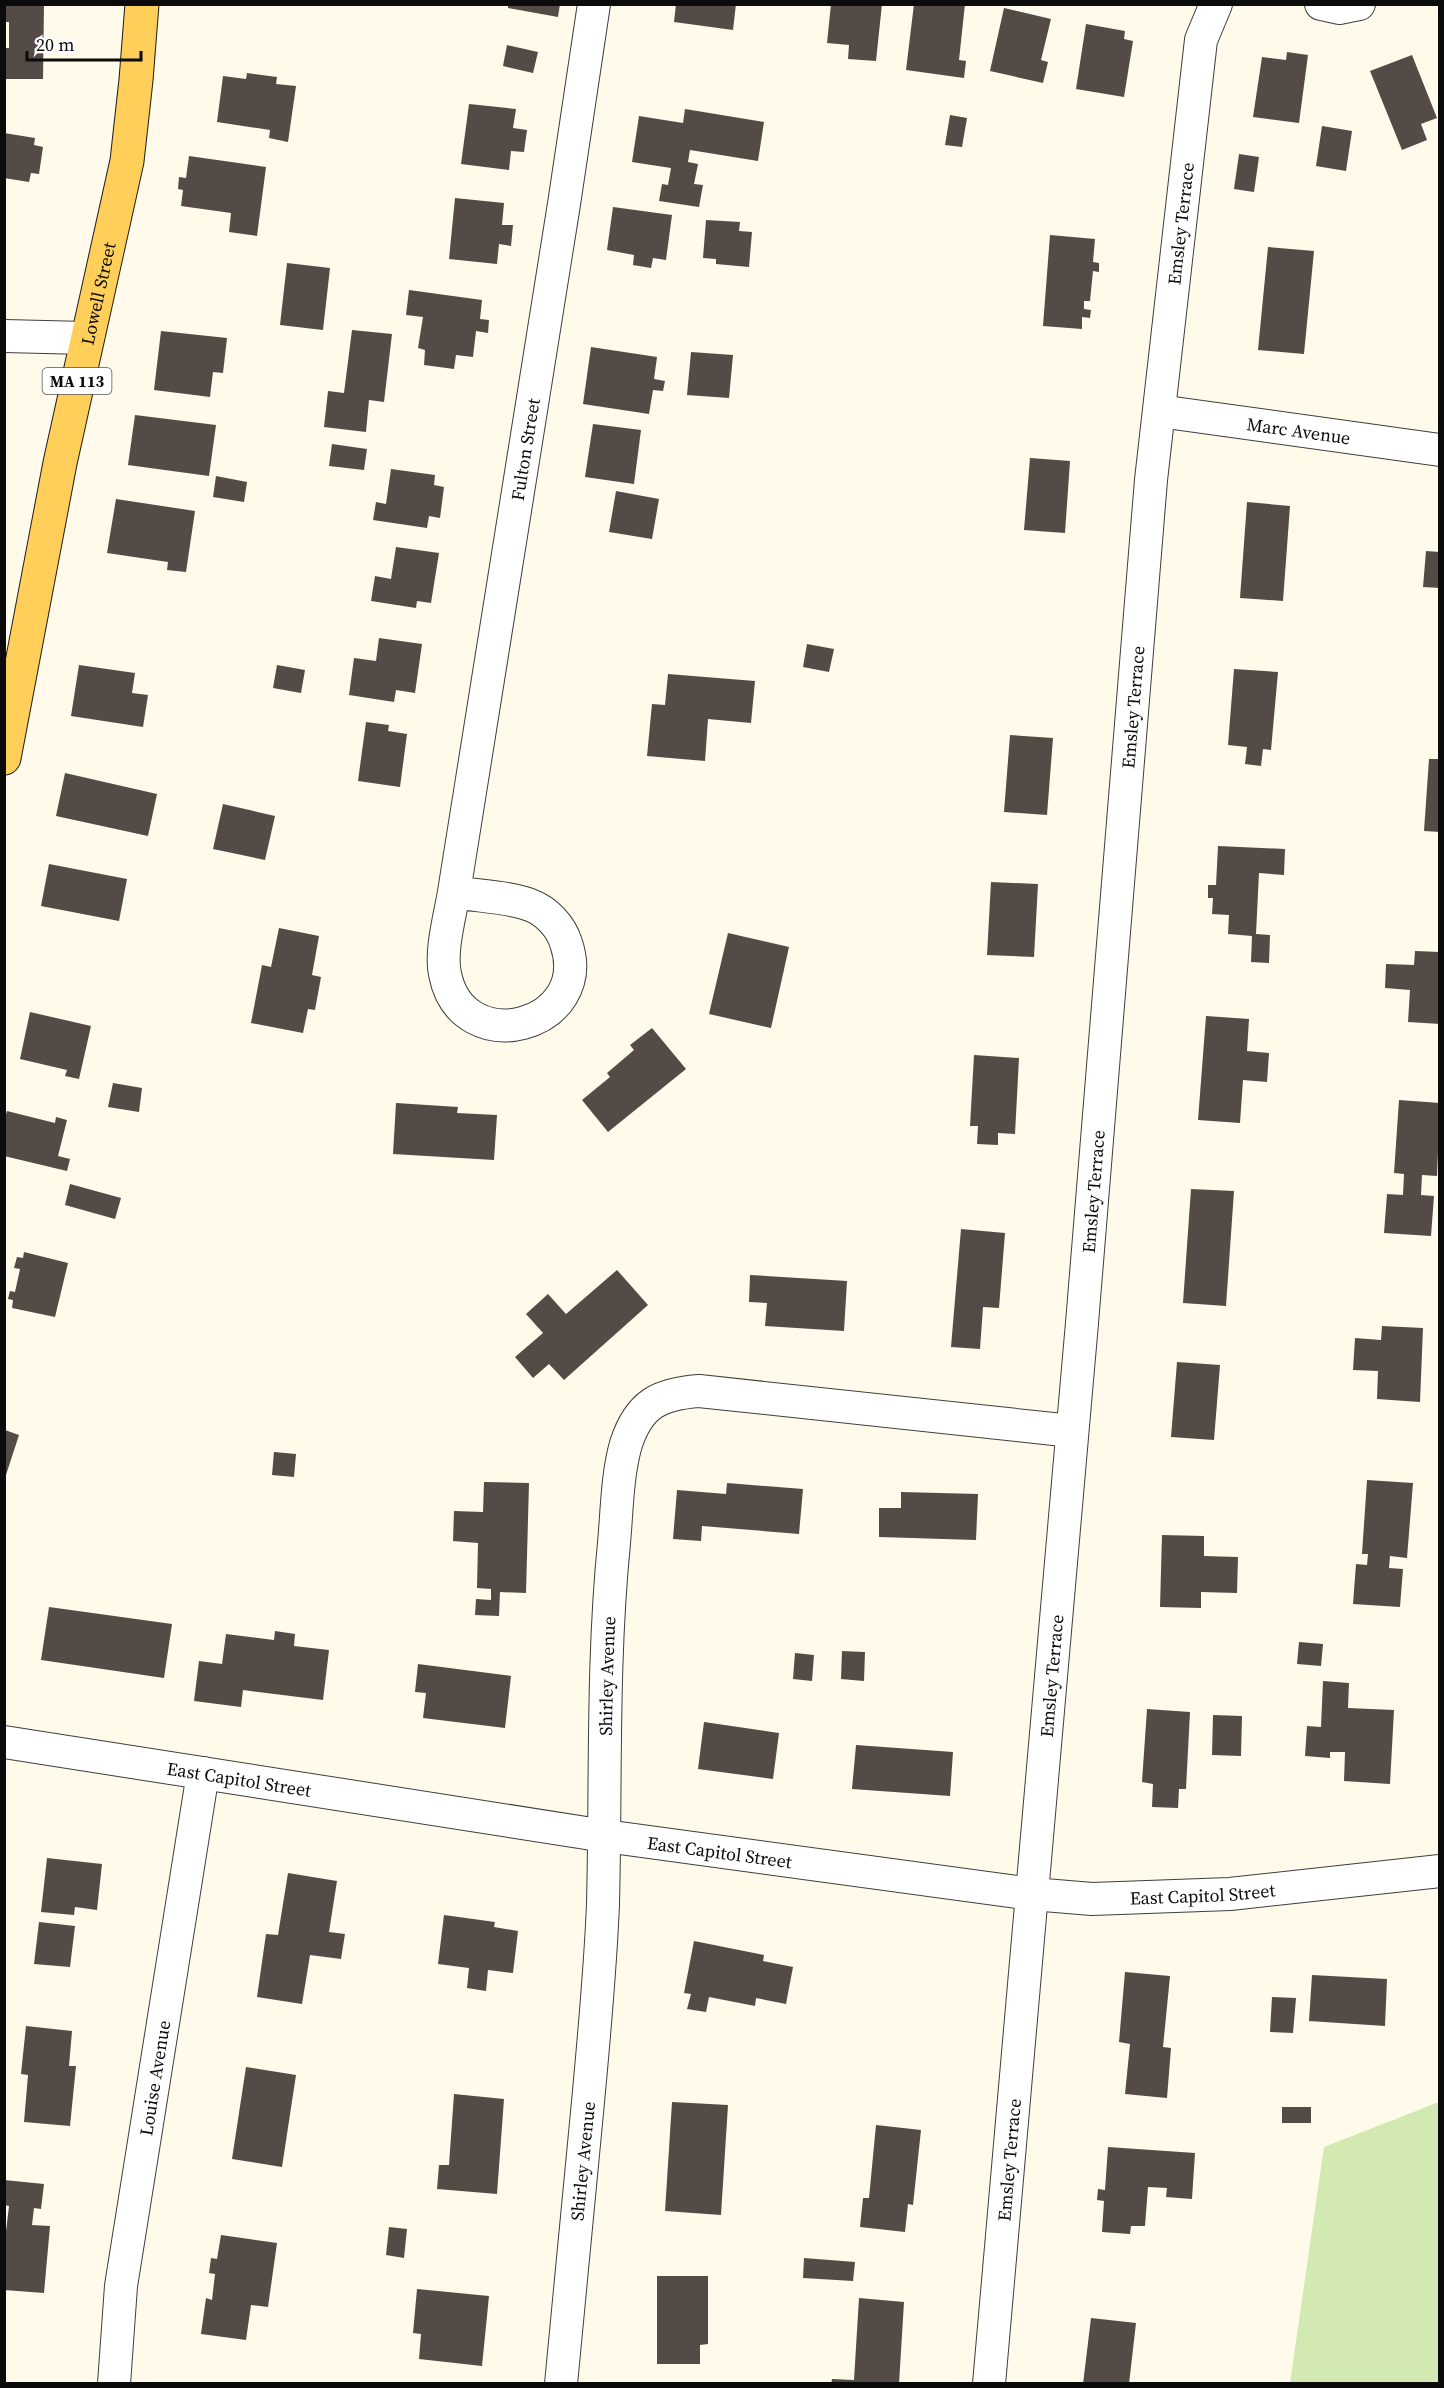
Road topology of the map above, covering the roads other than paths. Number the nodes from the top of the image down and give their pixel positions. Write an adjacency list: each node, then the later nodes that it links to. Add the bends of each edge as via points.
1 (142, 4): 7 (main road, Lowell Street / MA 113, via 127,161)
2 (594, 4): 11 (street, Fulton Street)
3 (1216, 4): 8 (street, Emsley Terrace, via 1201,40)
4 (1321, 4): 5 (street, via 1339,8)
5 (1359, 4)
6 (4, 336): 7 (street)
7 (86, 338): 10 (main road, Lowell Street / MA 113)
8 (1159, 411): 9 (street, Marc Avenue); 12 (street, Emsley Terrace)
9 (1440, 450)
10 (4, 758)
11 (454, 892): 11 (street, Fulton Street, via 444,971 449,990 460,1007 495,1026 533,1021 550,1010 562,995 569,976 570,954 563,934 549,916 530,904)
12 (1072, 1431): 15 (street, Shirley Avenue, via 699,1391 664,1395 647,1406 634,1425 622,1466 609,1591); 17 (street, Emsley Terrace)
13 (4, 1742): 14 (street, East Capitol Street)
14 (203, 1773): 15 (street, East Capitol Street); 18 (street, Louise Avenue, via 121,2286)
15 (604, 1836): 17 (street, East Capitol Street); 19 (street, Shirley Avenue, via 595,2031)
16 (1440, 1871): 17 (street, East Capitol Street, via 1230,1894 1092,1899)
17 (1032, 1894): 20 (street, Emsley Terrace)
18 (114, 2384)
19 (561, 2384)
20 (989, 2384)

